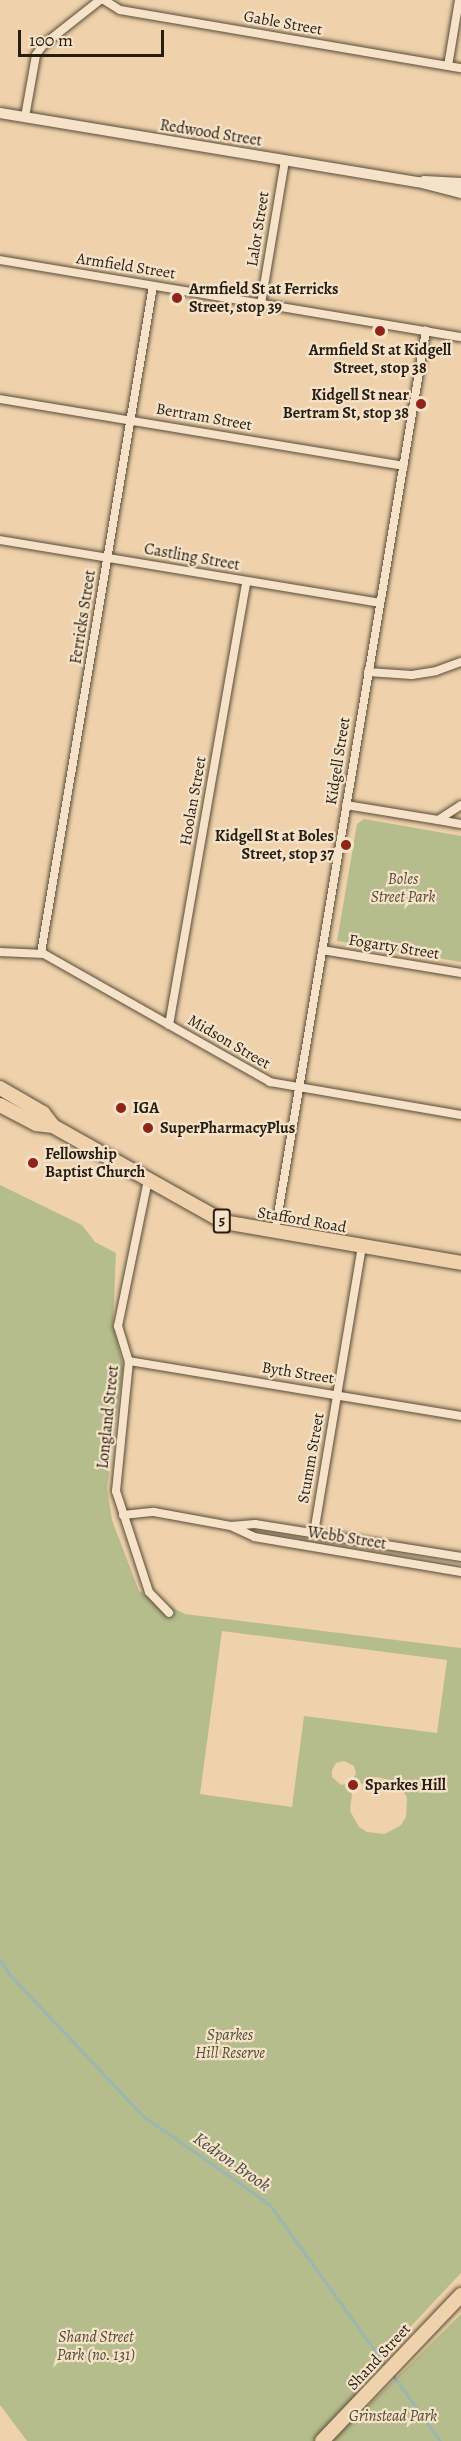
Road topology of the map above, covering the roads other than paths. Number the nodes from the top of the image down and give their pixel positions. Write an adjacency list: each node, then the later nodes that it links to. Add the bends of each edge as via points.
1 (102, 0): 3 (street, Gable Street, via 116,9); 6 (street, via 44,45 36,56)
2 (459, 0): 3 (street)
3 (448, 66): 4 (street, Gable Street)
4 (461, 68)
5 (0, 113): 6 (street, Redwood Street)
6 (25, 117): 7 (street, Redwood Street)
7 (285, 160): 8 (street, Redwood Street); 13 (street, Lalor Street)
8 (418, 182): 9 (street, Redwood Street); 10 (street, Redwood Street)
9 (461, 183)
10 (461, 193)
11 (0, 260): 12 (street, Armfield Street)
12 (153, 286): 13 (street, Armfield Street); 17 (street, Ferricks Street)
13 (261, 304): 14 (street, Armfield Street)
14 (426, 331): 15 (street, Armfield Street); 18 (street, Kidgell Street)
15 (461, 337)
16 (0, 399): 17 (street, Bertram Street)
17 (131, 420): 18 (street, Bertram Street); 20 (street, Ferricks Street)
18 (403, 466): 22 (street, Kidgell Street)
19 (0, 540): 20 (street, Castling Street)
20 (108, 558): 21 (street, Castling Street); 31 (street, Ferricks Street)
21 (246, 582): 22 (street, Castling Street); 33 (street, Hoolan Street)
22 (380, 603): 24 (street, Kidgell Street)
23 (461, 662): 24 (street, via 418,675)
24 (368, 672): 25 (street, Kidgell Street)
25 (346, 805): 27 (street); 29 (street, Kidgell Street)
26 (461, 805): 27 (street)
27 (438, 820): 28 (street)
28 (461, 824)
29 (322, 950): 32 (street, Fogarty Street); 35 (street, Kidgell Street)
30 (0, 952): 31 (street, Midson Street)
31 (41, 952): 33 (street, Midson Street)
32 (461, 973)
33 (169, 1025): 35 (street, Midson Street, via 264,1080)
34 (0, 1088): 38 (main road, Stafford Road / 5, via 44,1113)
35 (299, 1088): 37 (street, Midson Street); 40 (street, Kidgell Street)
36 (0, 1105): 38 (main road, Stafford Road / 5, via 36,1124)
37 (461, 1115)
38 (52, 1126): 39 (main road, Stafford Road / 5)
39 (148, 1180): 40 (main road, Stafford Road / 5, via 224,1222); 43 (street, Longland Street, via 118,1326)
40 (275, 1232): 41 (main road, Stafford Road / 5)
41 (362, 1247): 42 (main road, Stafford Road / 5); 44 (street, Stumm Street)
42 (461, 1263)
43 (129, 1361): 44 (street, Byth Street); 46 (street, Longland Street, via 116,1491)
44 (337, 1395): 45 (street, Byth Street); 48 (street, Stumm Street)
45 (461, 1416)
46 (123, 1515): 47 (street, Webb Street, via 154,1512); 51 (street, Longland Street, via 149,1592)
47 (231, 1526): 48 (street, Webb Street, via 255,1524); 50 (street, Webb Street, via 254,1537)
48 (314, 1533): 49 (street, Webb Street)
49 (461, 1557)
50 (461, 1572)
51 (169, 1613)
52 (461, 2295): 53 (main road, Shand Street)
53 (322, 2441)

